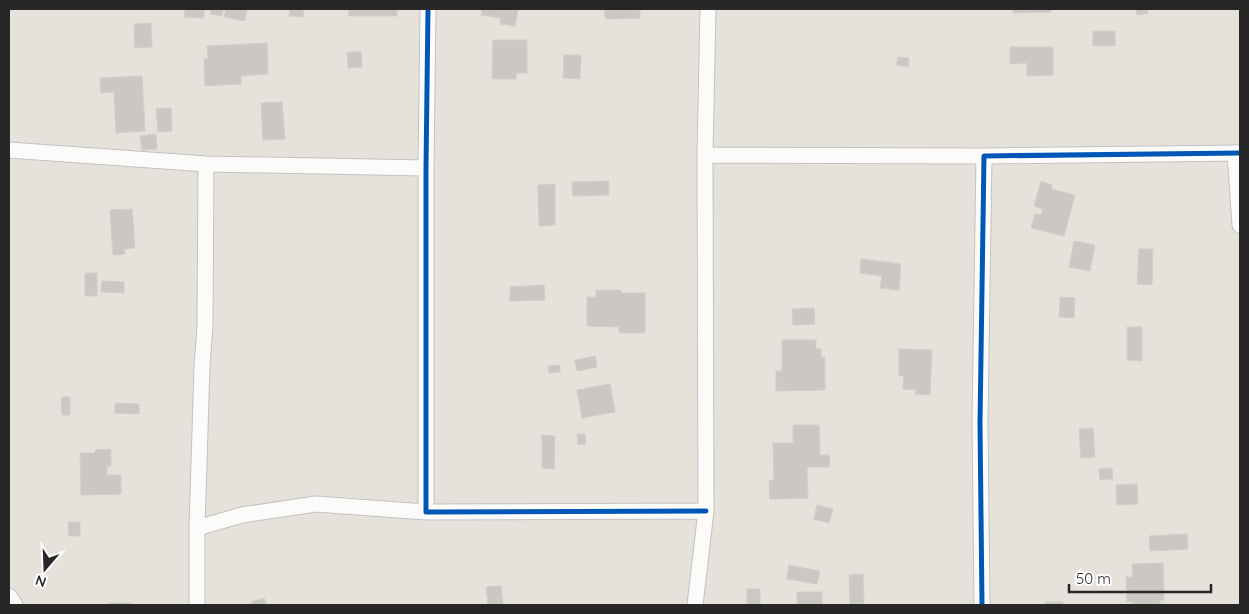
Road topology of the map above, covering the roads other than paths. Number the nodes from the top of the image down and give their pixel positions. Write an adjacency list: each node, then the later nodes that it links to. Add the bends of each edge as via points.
1 (428, 9): 8 (street)
2 (708, 9): 5 (street)
3 (9, 150): 7 (street)
4 (1238, 153): 6 (street); 9 (street)
5 (705, 155): 6 (street); 10 (street)
6 (984, 156): 17 (street, via 980,423)
7 (206, 164): 8 (street); 12 (street, via 205,326)
8 (426, 168): 11 (street)
9 (1240, 225)
10 (706, 511): 11 (street); 16 (street)
11 (426, 512): 12 (street, via 316,504 242,515)
12 (197, 528): 15 (street)
13 (9, 596): 14 (street)
14 (16, 605)
15 (197, 605)
16 (695, 605)
17 (982, 605)

